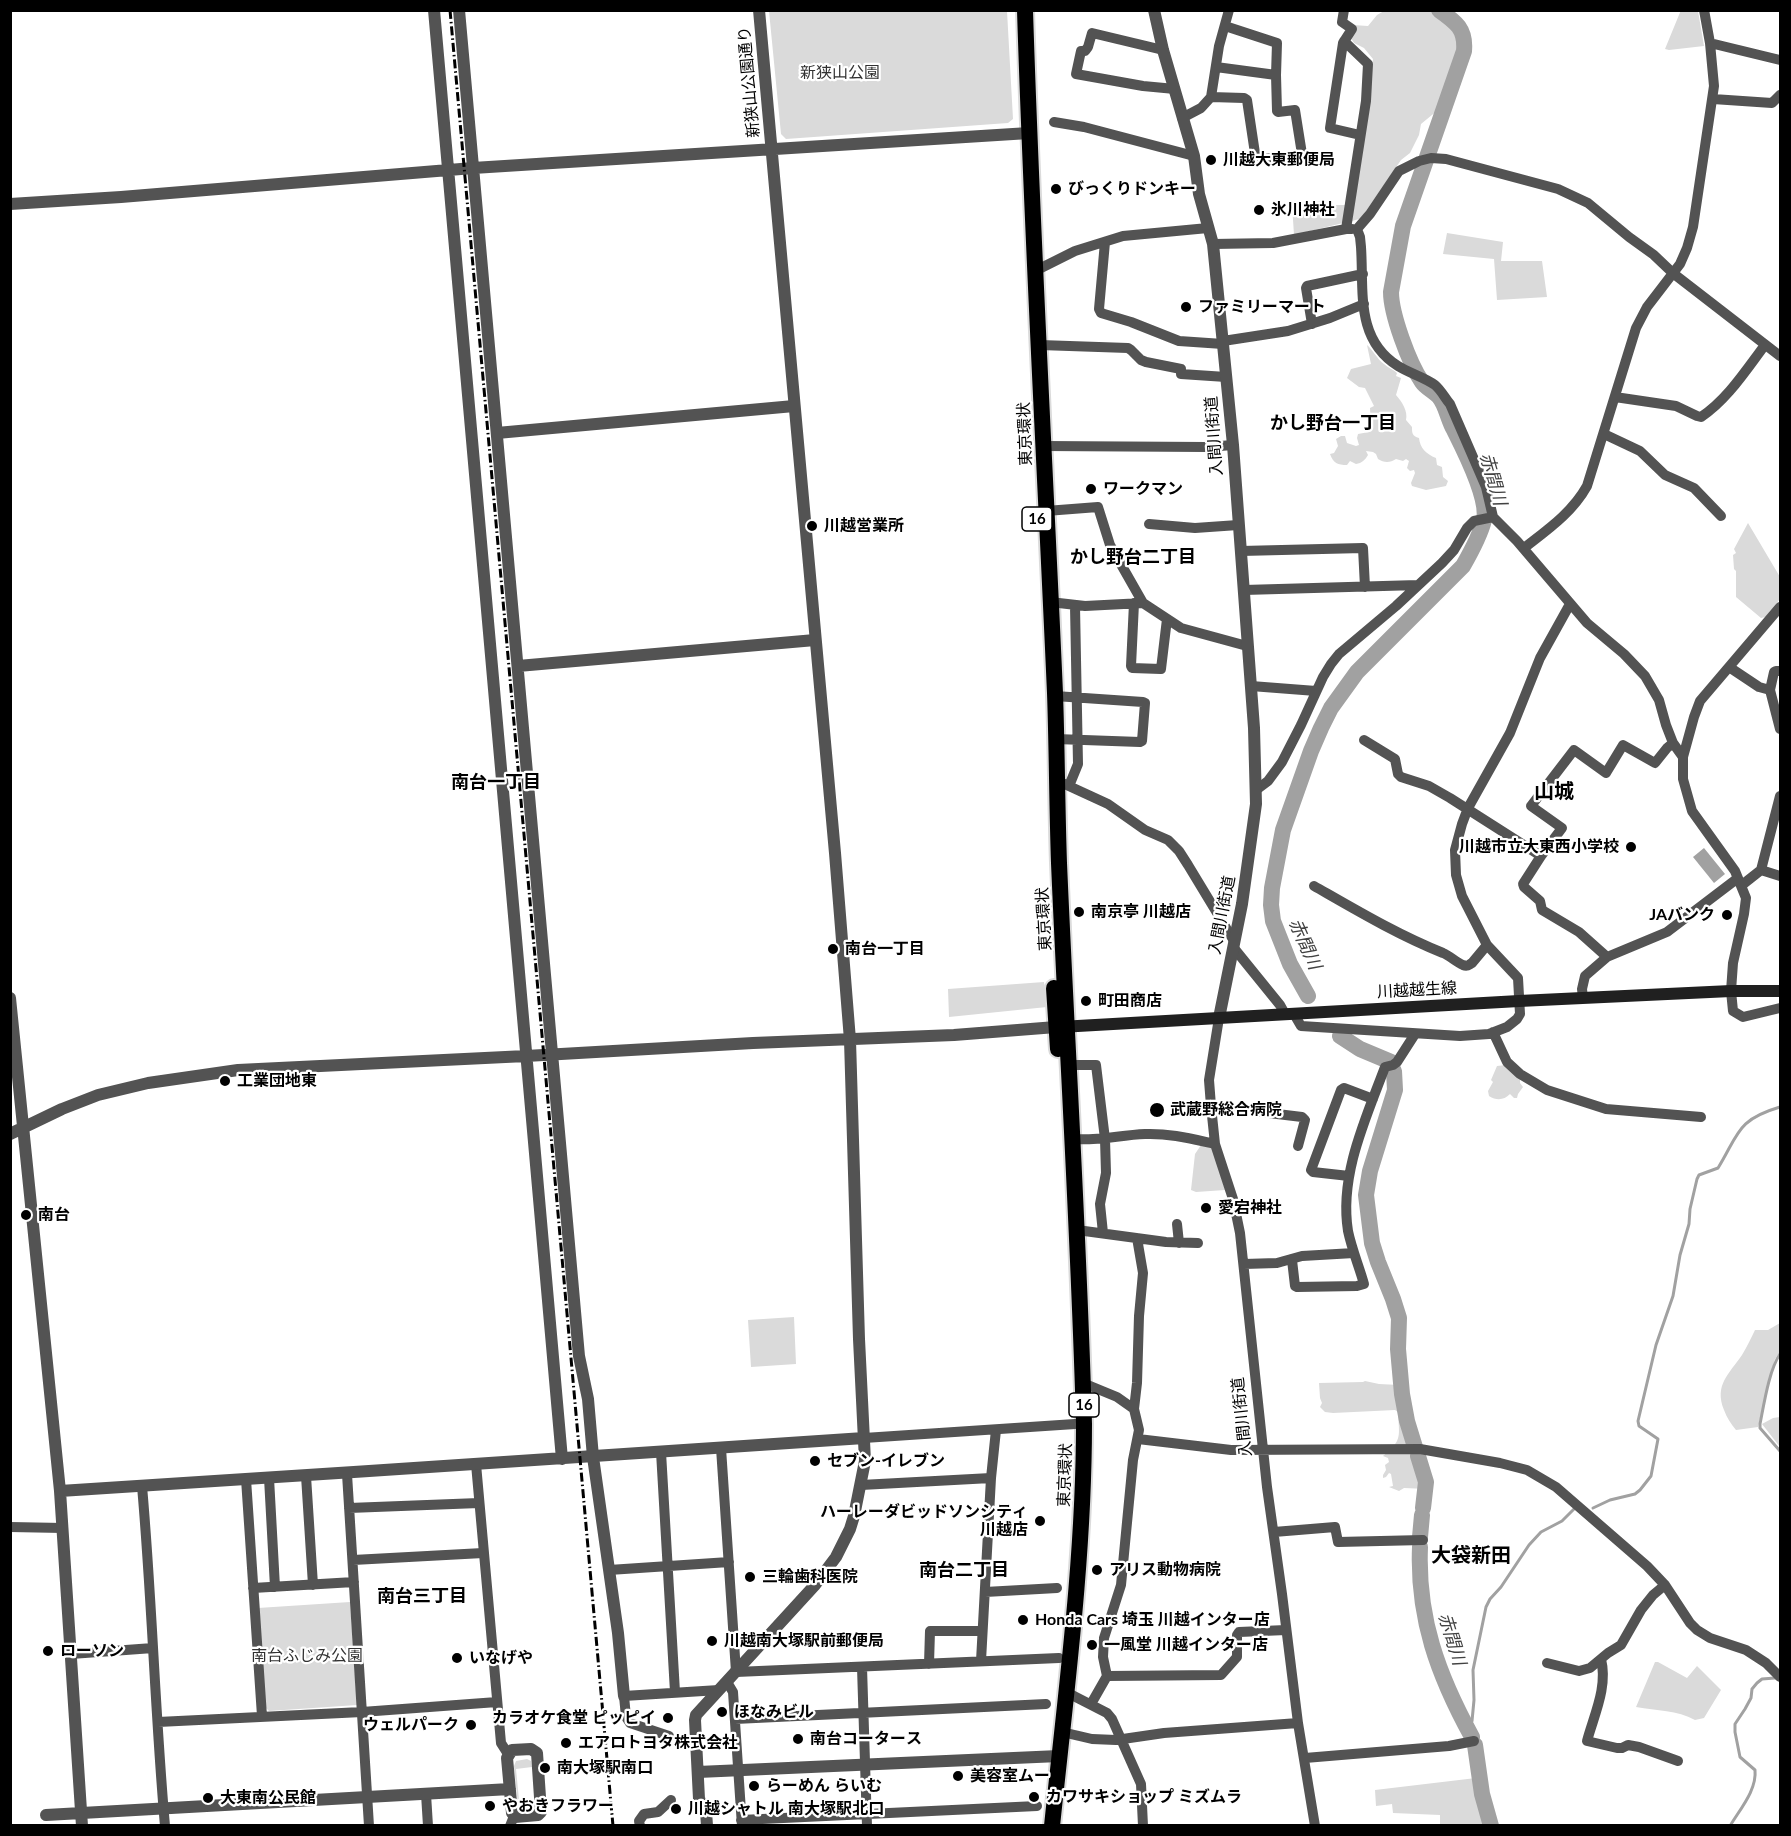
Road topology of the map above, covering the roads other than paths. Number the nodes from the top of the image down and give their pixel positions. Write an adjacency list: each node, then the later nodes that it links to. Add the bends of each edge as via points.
1 (434, 10): 28 (street)
2 (459, 10): 27 (street)
3 (759, 10): 25 (street, 新狭山公園通り)
4 (1015, 10): 23 (highway, 東京環状 / 16)
5 (1025, 10): 23 (highway, 東京環状 / 16)
6 (1154, 10): 13 (street, 入間川街道)
7 (1229, 10): 10 (street)
8 (1344, 10): 11 (street, via 1342,22 1352,29)
9 (1704, 10): 12 (street)
10 (1225, 26): 15 (street); 16 (street, via 1277,43)
11 (1344, 41): 24 (street, via 1368,64); 24 (street, via 1330,128)
12 (1710, 43): 14 (street); 20 (street)
13 (1163, 50): 17 (street, 入間川街道); 17 (street, via 1092,33 1088,47 1081,51 1076,74)
14 (1780, 60)
15 (1216, 67): 16 (street); 19 (street)
16 (1276, 75): 19 (street, via 1277,111 1295,110 1302,154 1256,160 1247,100)
17 (1175, 89): 21 (street, 入間川街道)
18 (1780, 96): 20 (street, via 1772,104)
19 (1211, 97): 21 (street, via 1201,108)
20 (1713, 99): 36 (street, via 1691,237)
21 (1182, 118): 26 (street, 入間川街道)
22 (1054, 122): 26 (street)
23 (1025, 133): 25 (street); 34 (highway, 東京環状 / 16); 102 (highway, 東京環状 / 16)
24 (1360, 135): 31 (street)
25 (771, 150): 27 (street); 45 (street, 新狭山公園通り)
26 (1194, 156): 30 (street, 入間川街道)
27 (473, 168): 28 (street); 46 (street)
28 (449, 170): 29 (street); 108 (street)
29 (10, 204)
30 (1208, 228): 32 (street, via 1133,235); 33 (street, 入間川街道)
31 (1352, 229): 33 (street, via 1273,243); 35 (street, via 1360,237); 36 (street, via 1370,214 1400,171 1419,161 1446,159 1574,195)
32 (1105, 242): 34 (street, via 1075,251); 39 (street, via 1101,313 1179,341)
33 (1213, 244): 39 (street, 入間川街道)
34 (1035, 271): 40 (highway, 東京環状 / 16)
35 (1363, 274): 37 (street); 38 (street, via 1307,286)
36 (1674, 274): 41 (street); 44 (street, via 1647,307 1636,328)
37 (1364, 304): 38 (street); 52 (street, via 1373,342 1391,361 1435,385 1450,404 1486,487)
38 (1312, 324): 39 (street)
39 (1223, 342): 43 (street, 入間川街道)
40 (1040, 345): 43 (street, via 1128,348 1141,360 1181,369 1181,374); 49 (highway, 東京環状 / 16)
41 (1765, 345): 42 (street); 44 (street, via 1713,409 1701,417 1676,406)
42 (1780, 356)
43 (1226, 377): 48 (street, 入間川街道)
44 (1615, 397): 47 (street)
45 (794, 406): 46 (street); 66 (street, 新狭山公園通り)
46 (497, 433): 68 (street)
47 (1604, 434): 51 (street, via 1640,451 1665,475 1694,488); 55 (street, via 1582,496 1561,519)
48 (1233, 445): 49 (street); 54 (street, 入間川街道)
49 (1044, 446): 50 (highway, 東京環状 / 16)
50 (1046, 511): 60 (highway, 東京環状 / 16); 61 (street, via 1098,507 1110,545)
51 (1721, 516)
52 (1487, 519): 55 (street); 57 (street, via 1474,521 1454,550)
53 (1149, 524): 54 (street, via 1195,528)
54 (1238, 525): 56 (street, 入間川街道)
55 (1524, 548): 62 (street)
56 (1241, 551): 58 (street, via 1363,548); 59 (street, 入間川街道)
57 (1418, 585): 58 (street); 73 (street, via 1340,654)
58 (1365, 587): 59 (street)
59 (1244, 590): 67 (street, 入間川街道)
60 (1050, 602): 63 (street); 74 (highway, 東京環状 / 16)
61 (1139, 603): 63 (street); 65 (street); 65 (street, via 1132,668 1161,669)
62 (1570, 604): 80 (street, via 1650,682); 85 (street, via 1540,658 1510,733)
63 (1075, 606): 75 (street)
64 (1780, 607): 69 (street)
65 (1167, 619): 67 (street, via 1181,628)
66 (815, 640): 68 (street); 105 (street, 新狭山公園通り)
67 (1247, 646): 71 (street, 入間川街道)
68 (518, 666): 107 (street)
69 (1729, 667): 72 (street); 81 (street, via 1700,701)
70 (1780, 671): 72 (street, via 1774,672)
71 (1251, 686): 73 (street); 83 (street, 入間川街道)
72 (1770, 690): 76 (street)
73 (1316, 691): 83 (street, via 1282,762 1268,782)
74 (1055, 696): 75 (street); 77 (highway, 東京環状 / 16)
75 (1077, 697): 78 (street); 78 (street, via 1145,703 1142,741)
76 (1780, 729)
77 (1056, 739): 78 (street); 82 (highway, 東京環状 / 16)
78 (1078, 739): 82 (street, via 1078,764)
79 (1364, 740): 85 (street, via 1395,759 1401,777 1429,786)
80 (1673, 743): 81 (street); 86 (street, via 1655,763 1623,745 1606,773 1574,750 1531,806 1562,828)
81 (1683, 757): 89 (street, via 1683,780 1692,811)
82 (1063, 784): 91 (street, via 1108,804 1145,830 1168,840 1188,865); 102 (highway, 東京環状 / 16, via 1059,860)
83 (1256, 790): 91 (street, 入間川街道, via 1248,866)
84 (1780, 796): 87 (street)
85 (1468, 808): 86 (street); 92 (street, via 1455,850 1456,875 1462,897)
86 (1541, 856): 93 (street, via 1524,887 1540,901 1542,910 1579,932)
87 (1761, 870): 88 (street); 89 (street)
88 (1780, 876)
89 (1740, 881): 93 (street, via 1667,932); 94 (street, via 1746,905)
90 (1314, 886): 92 (street, via 1463,965 1472,963)
91 (1233, 944): 100 (street); 101 (street, 入間川街道)
92 (1487, 945): 98 (street, via 1516,974)
93 (1607, 957): 97 (street, via 1585,976)
94 (1731, 991): 95 (main road, 川越越生線); 97 (main road, 川越越生線); 99 (street, via 1733,1011 1740,1016)
95 (1780, 991)
96 (10, 998): 106 (street)
97 (1583, 998): 98 (main road, 川越越生線)
98 (1519, 1001): 100 (main road, 川越越生線); 103 (street, via 1520,1014 1515,1023)
99 (1780, 1008)
100 (1289, 1014): 101 (main road, 川越越生線); 104 (street, via 1301,1026)
101 (1219, 1018): 102 (main road, 川越越生線); 111 (street, 入間川街道, via 1209,1080)
102 (1062, 1027): 105 (street); 109 (highway, 東京環状 / 16); 131 (highway, 東京環状 / 16)
103 (1493, 1032): 104 (street, via 1473,1036); 112 (street, via 1507,1062 1547,1090 1606,1109)
104 (1415, 1034): 110 (street, via 1397,1062 1384,1067)
105 (850, 1040): 107 (street); 133 (street, 新狭山公園通り)
106 (14, 1048): 113 (street)
107 (552, 1055): 108 (street); 138 (street, via 579,1356 588,1399)
108 (526, 1056): 113 (street, via 197,1075 98,1095); 139 (street)
109 (1070, 1065): 115 (highway, 東京環状 / 16); 116 (street, via 1096,1065)
110 (1373, 1099): 119 (street); 119 (street, via 1341,1090 1311,1170)
111 (1211, 1106): 117 (street, 入間川街道); 118 (street, via 1302,1117 1305,1120)
112 (1701, 1117)
113 (24, 1126): 114 (street); 148 (street)
114 (10, 1134)
115 (1073, 1139): 116 (street); 121 (highway, 東京環状 / 16)
116 (1105, 1139): 117 (street, via 1156,1134); 122 (street, via 1106,1173 1100,1204)
117 (1215, 1144): 128 (street, 入間川街道, via 1233,1199)
118 (1298, 1146)
119 (1349, 1176): 126 (street, via 1347,1222)
120 (1177, 1224): 124 (street)
121 (1077, 1230): 122 (street); 129 (highway, 東京環状 / 16)
122 (1103, 1233): 123 (street)
123 (1137, 1238): 124 (street); 130 (street, via 1143,1273)
124 (1179, 1243): 125 (street)
125 (1198, 1243)
126 (1353, 1253): 127 (street); 127 (street, via 1362,1286 1297,1287)
127 (1292, 1260): 128 (street)
128 (1244, 1264): 136 (street, 入間川街道)
129 (1083, 1383): 130 (street); 182 (highway, 東京環状 / 16, via 1084,1465)
130 (1134, 1409): 134 (street)
131 (1075, 1424): 132 (street); 171 (highway, 東京環状 / 16)
132 (996, 1430): 133 (street); 144 (street)
133 (864, 1438): 135 (street); 146 (street, 新狭山公園通り)
134 (1138, 1439): 136 (street); 178 (street, via 1121,1585 1104,1638)
135 (721, 1448): 137 (street); 157 (street)
136 (1263, 1451): 153 (street, 入間川街道); 162 (street, via 1420,1449 1527,1470 1566,1494)
137 (661, 1452): 138 (street); 158 (street)
138 (593, 1457): 139 (street); 159 (street)
139 (562, 1459): 140 (street)
140 (476, 1464): 141 (street); 149 (street)
141 (347, 1474): 142 (street); 150 (street)
142 (306, 1476): 143 (street); 161 (street)
143 (269, 1478): 145 (street); 163 (street)
144 (991, 1478): 146 (street); 166 (street)
145 (246, 1479): 147 (street); 164 (street)
146 (861, 1485): 177 (street, 新狭山公園通り, via 850,1529 836,1557)
147 (142, 1486): 148 (street); 169 (street)
148 (60, 1491): 152 (street)
149 (479, 1503): 150 (street); 155 (street)
150 (349, 1508): 156 (street)
151 (10, 1527): 152 (street)
152 (63, 1528): 170 (street)
153 (1274, 1532): 154 (street, via 1335,1527 1338,1542); 167 (street, 入間川街道)
154 (1423, 1540)
155 (483, 1554): 156 (street); 184 (street)
156 (353, 1560): 160 (street)
157 (729, 1562): 158 (street); 177 (street)
158 (667, 1566): 159 (street); 181 (street)
159 (609, 1570): 183 (street)
160 (354, 1582): 161 (street); 187 (street)
161 (313, 1585): 163 (street)
162 (1665, 1585): 172 (street, via 1641,1610 1621,1645); 179 (street, via 1697,1630 1746,1650)
163 (275, 1587): 164 (street)
164 (253, 1588): 189 (street)
165 (1058, 1588): 166 (street)
166 (985, 1592): 168 (street)
167 (1286, 1630): 178 (street, via 1239,1632 1237,1657 1221,1675); 192 (street, 入間川街道)
168 (982, 1631): 173 (street); 175 (street, via 930,1631)
169 (153, 1648): 170 (street); 191 (street)
170 (71, 1654): 212 (street)
171 (1059, 1658): 173 (street); 198 (highway, 東京環状 / 16)
172 (1601, 1659): 174 (street, via 1579,1671); 200 (street, via 1600,1696 1587,1742 1617,1748 1639,1747)
173 (981, 1661): 175 (street)
174 (1547, 1663)
175 (929, 1664): 176 (street)
176 (862, 1667): 177 (street); 188 (street)
177 (736, 1672): 180 (street, 新狭山公園通り)
178 (1107, 1676): 186 (street)
179 (1780, 1677)
180 (723, 1686): 181 (street); 190 (street, via 733,1692); 203 (street, 新狭山公園通り, via 695,1717)
181 (675, 1692): 183 (street)
182 (1066, 1692): 186 (street); 193 (highway, 東京環状 / 16)
183 (624, 1696): 194 (street, via 630,1723)
184 (497, 1702): 187 (street); 197 (street, via 501,1743)
185 (1046, 1704): 188 (street)
186 (1091, 1704): 195 (street, via 1107,1713)
187 (362, 1712): 189 (street); 206 (street)
188 (863, 1713): 190 (street); 201 (street)
189 (262, 1716): 191 (street)
190 (735, 1719): 202 (street)
191 (158, 1722): 209 (street)
192 (1298, 1723): 195 (street); 199 (street, 入間川街道)
193 (1062, 1732): 195 (street, via 1092,1739); 198 (highway, 東京環状 / 16)
194 (669, 1736)
195 (1121, 1739): 223 (street, via 1141,1784)
196 (1474, 1741): 199 (street)
197 (508, 1754): 204 (street); 213 (street, via 512,1750 531,1749 537,1754 541,1812)
198 (1055, 1756): 201 (street); 221 (highway, 東京環状 / 16); 222 (highway, 東京環状 / 16)
199 (1305, 1758): 224 (street, 入間川街道)
200 (1678, 1761)
201 (864, 1765): 202 (street); 210 (street)
202 (739, 1770): 203 (street); 214 (street)
203 (698, 1772): 219 (street, 新狭山公園通り)
204 (510, 1789): 205 (street); 213 (street)
205 (426, 1794): 206 (street); 217 (street)
206 (367, 1797): 209 (street); 216 (street)
207 (671, 1800): 218 (street, via 658,1812 644,1814)
208 (1037, 1806): 210 (street)
209 (164, 1809): 212 (street); 215 (street)
210 (866, 1814): 214 (street); 220 (street)
211 (46, 1815): 212 (street)
212 (82, 1820)
213 (512, 1821)
214 (742, 1823)
215 (165, 1826)
216 (369, 1826)
217 (428, 1826)
218 (640, 1826)
219 (706, 1826)
220 (867, 1826)
221 (1044, 1826)
222 (1052, 1826)
223 (1143, 1826)
224 (1316, 1826)

